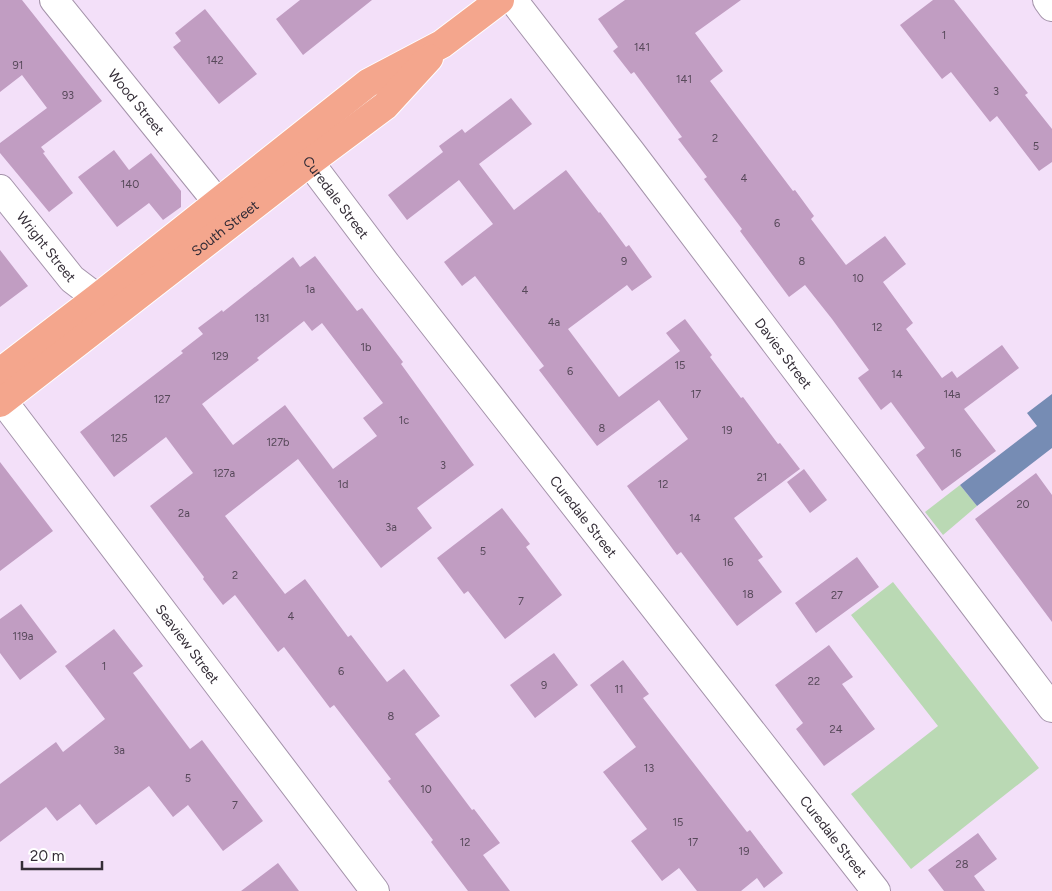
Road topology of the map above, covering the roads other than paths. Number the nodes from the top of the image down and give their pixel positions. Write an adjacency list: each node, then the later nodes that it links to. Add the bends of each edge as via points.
1 (54, 0): 8 (street, Wood Street)
2 (500, 0): 6 (main road, South Street, via 442,44 368,83)
3 (513, 0): 12 (street, Davies Street)
4 (1047, 0): 5 (street)
5 (1052, 7)
6 (302, 152): 8 (main road, South Street); 11 (main road, South Street); 14 (street, Curedale Street)
7 (0, 189): 9 (street, Wright Street, via 72,279)
8 (218, 203): 9 (main road, South Street)
9 (97, 298): 10 (main road, South Street)
10 (0, 372)
11 (1, 401): 13 (street, Seaview Street)
12 (1052, 708)
13 (375, 891)
14 (876, 891)

